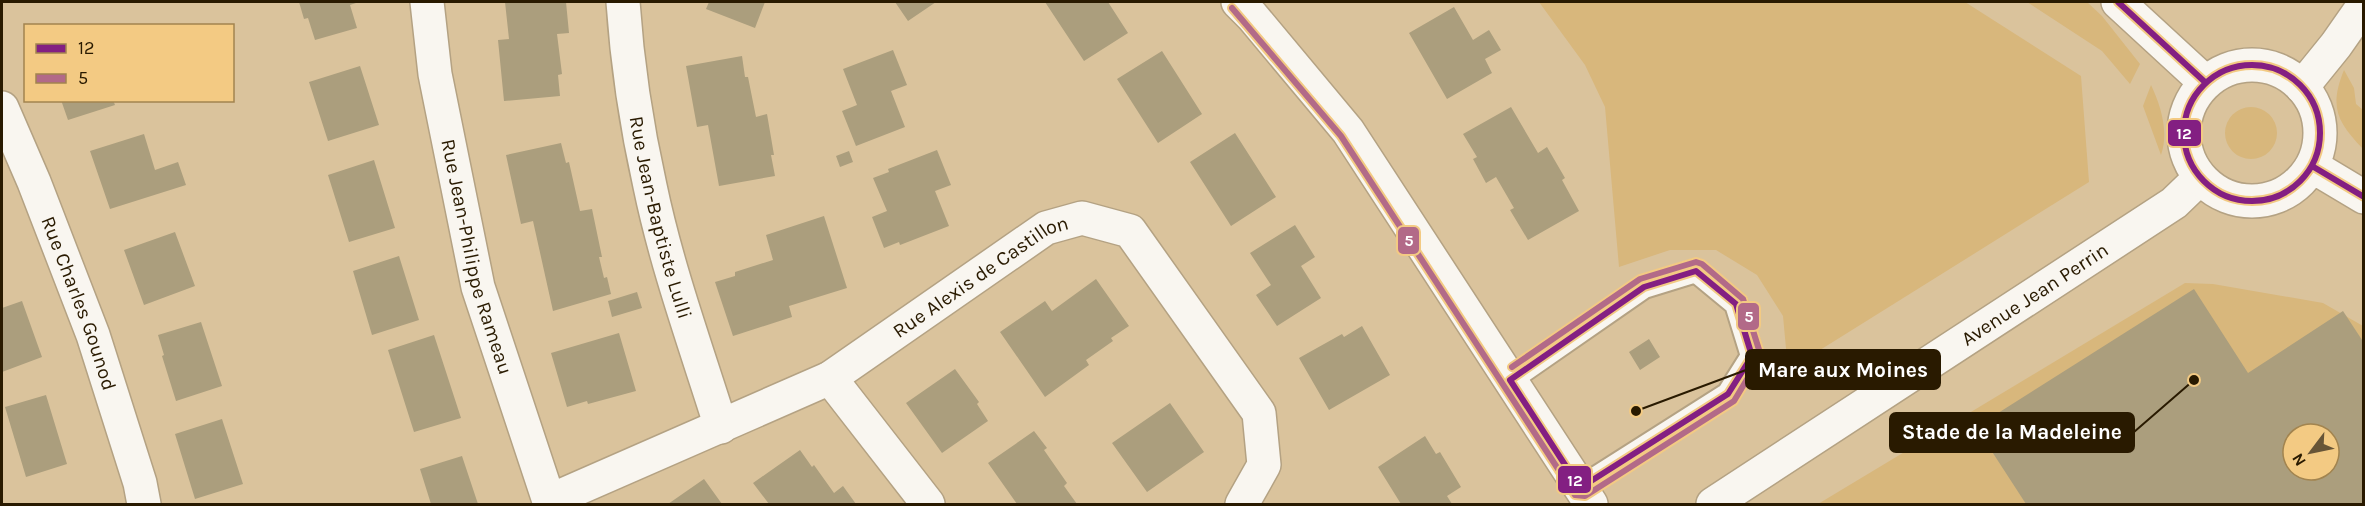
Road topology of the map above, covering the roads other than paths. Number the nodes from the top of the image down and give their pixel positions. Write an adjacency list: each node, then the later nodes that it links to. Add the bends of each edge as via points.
1 (427, 2): 16 (street, Rue Jean-Philippe Rameau, via 435,74 478,287)
2 (623, 2): 14 (street, Rue Jean-Baptiste Lulli, via 650,186 675,283)
3 (1238, 2): 13 (street, via 1348,131)
4 (2118, 2): 6 (street)
5 (2364, 5): 7 (street)
6 (2205, 83): 7 (street, via 2223,71 2265,66); 10 (street, via 2192,100 2185,119 2189,161)
7 (2302, 87): 9 (street, via 2319,125)
8 (2, 108): 17 (street, Rue Charles Gounod, via 93,335)
9 (2312, 166): 10 (street, via 2299,183 2280,196 2260,201 2237,200 2217,192); 11 (street)
10 (2200, 178): 20 (street, Avenue Jean Perrin, via 2174,203)
11 (2364, 197)
12 (830, 378): 14 (street, Rue Alexis de Castillon); 18 (street); 19 (street, Rue Alexis de Castillon, via 1046,228 1082,218 1130,231 1259,413 1264,465)
13 (1510, 380): 15 (street); 15 (lane, via 1644,286 1696,271 1736,304 1752,356 1728,394)
14 (721, 426): 16 (street, Rue Alexis de Castillon)
15 (1585, 496)
16 (550, 503)
17 (144, 504)
18 (928, 504)
19 (1242, 504)
20 (1713, 504)

